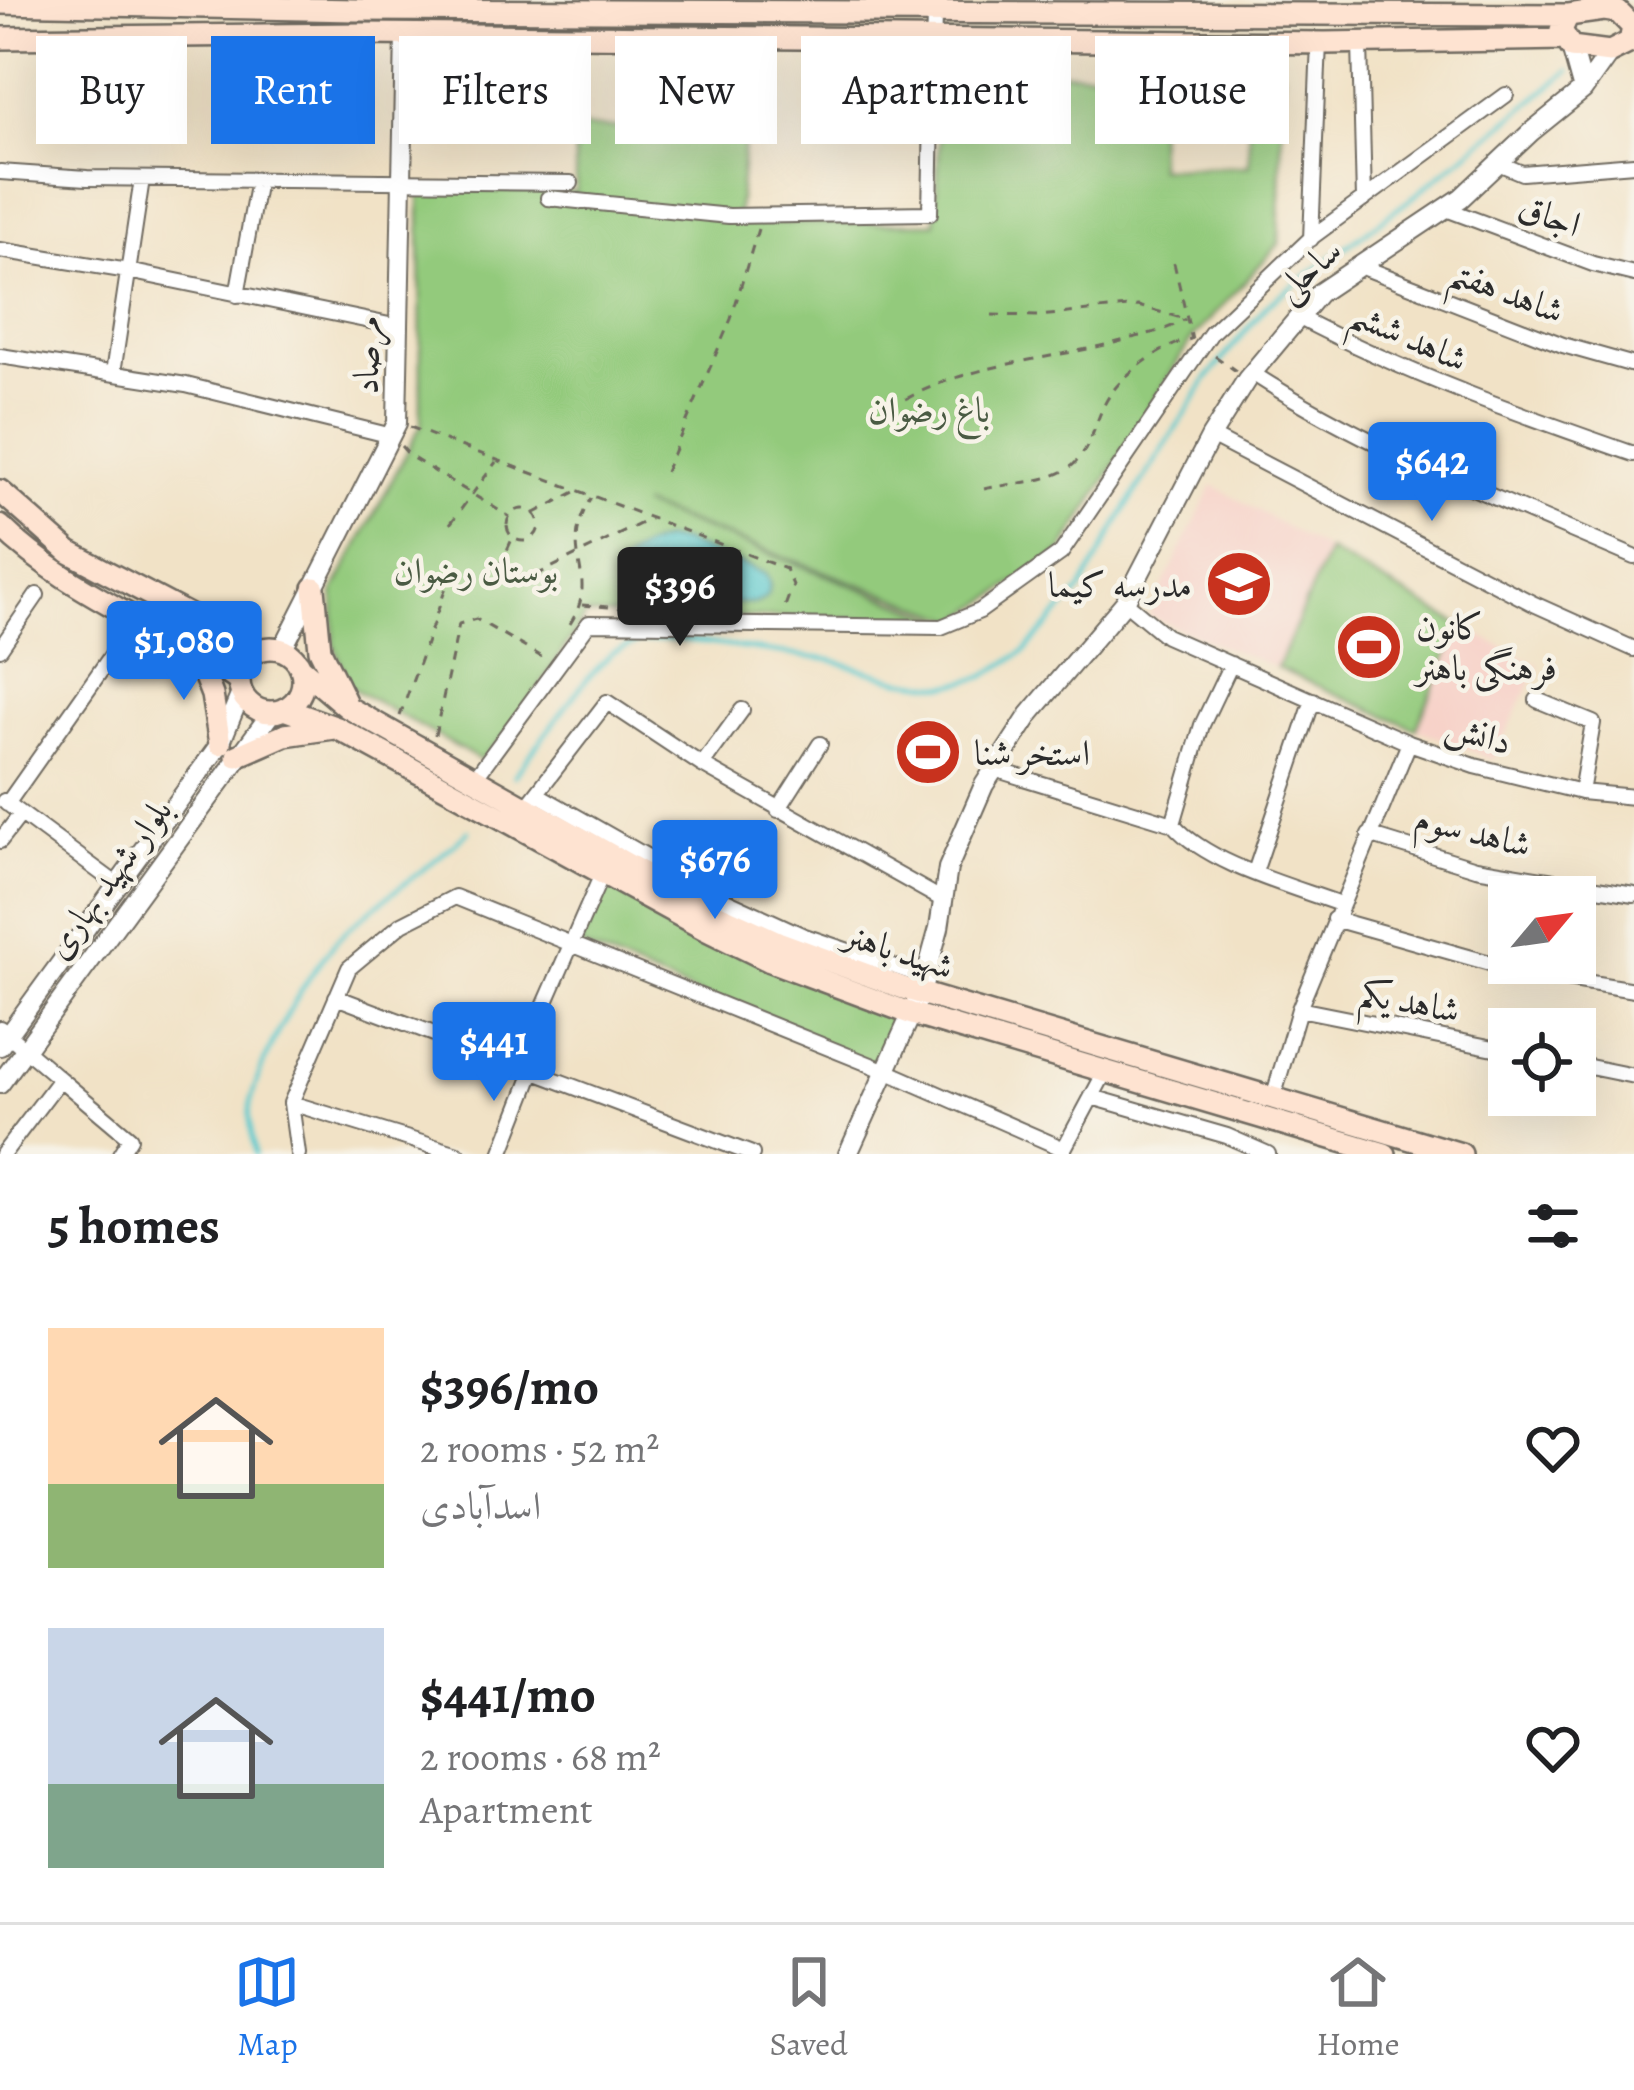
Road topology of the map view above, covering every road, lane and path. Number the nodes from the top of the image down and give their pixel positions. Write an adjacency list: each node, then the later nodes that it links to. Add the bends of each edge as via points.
1 (12, 2): 2 (main road)
2 (112, 3): 3 (main road)
3 (209, 4): 4 (main road)
4 (303, 4): 5 (main road)
5 (433, 5): 6 (main road)
6 (540, 5): 7 (main road)
7 (625, 5): 8 (main road)
8 (694, 5): 9 (main road)
9 (782, 5): 11 (main road)
10 (1070, 5): 12 (main road); 13 (main road)
11 (886, 6): 16 (main road)
12 (989, 6): 16 (main road)
13 (1160, 6): 14 (main road)
14 (1232, 6): 15 (main road)
15 (1573, 9): 17 (main road); 25 (main road, via 1562,23)
16 (934, 11): 19 (street)
17 (1625, 12): 26 (main road, via 1633,35)
18 (405, 34): 20 (main road); 21 (main road); 35 (street, مرصاد)
19 (934, 36)
20 (0, 38)
21 (801, 38)
22 (1071, 41): 23 (main road)
23 (1319, 42): 24 (main road); 41 (street)
24 (1360, 43): 25 (main road); 38 (street)
25 (1567, 43): 26 (main road); 27 (street)
26 (1622, 49): 27 (street, ساحلی)
27 (1583, 90): 30 (street, ساحلی)
28 (1505, 95): 38 (street)
29 (932, 144): 40 (street, via 930,213)
30 (1498, 164): 31 (street, اجاق, via 1522,173); 39 (street, ساحلی)
31 (1634, 164)
32 (0, 172): 33 (street)
33 (142, 178): 34 (street); 45 (street)
34 (258, 180): 35 (street); 47 (street)
35 (404, 180): 36 (street); 51 (street, مرصاد)
36 (571, 183)
37 (548, 198): 40 (street)
38 (1364, 200): 41 (street)
39 (1445, 209): 44 (street, ساحلی); 46 (street, اجاق)
40 (762, 215): 62 (path, via 731,319)
41 (1310, 239): 52 (street)
42 (0, 250): 45 (street)
43 (1174, 263): 50 (path)
44 (1360, 266): 49 (street, ساحلی); 54 (street, شاهد هفتم)
45 (128, 271): 47 (street); 56 (street)
46 (1634, 274)
47 (237, 296): 51 (street)
48 (992, 315): 50 (path, via 1138,306)
49 (1298, 317): 55 (street, ساحلی); 60 (street, شاهد ششم, via 1491,405)
50 (1185, 319): 52 (path); 57 (path, via 1161,332 938,381)
51 (399, 327): 58 (street, مرصاد)
52 (1199, 345): 55 (path); 63 (path, via 1174,343 1119,385 1075,463); 109 (street, via 1061,553 980,611 940,627 589,623)
53 (0, 356): 56 (street)
54 (1634, 365)
55 (1245, 372): 59 (street, ساحلی); 75 (street, via 1389,448)
56 (113, 373): 58 (street)
57 (906, 399)
58 (395, 429): 61 (path); 66 (path, via 411,458); 79 (street, مرصاد)
59 (1211, 436): 81 (street, ساحلی); 89 (street)
60 (1634, 454)
61 (497, 460): 64 (path); 66 (path)
62 (665, 472)
63 (984, 489)
64 (578, 490): 67 (path); 68 (path)
65 (0, 491): 91 (main road, via 69,552)
66 (472, 494): 69 (path); 71 (path)
67 (593, 496): 70 (path); 74 (path, via 577,526)
68 (534, 514): 69 (path, via 524,509); 73 (path, via 533,538)
69 (510, 517): 73 (path)
70 (652, 518): 74 (path); 84 (path, via 786,569 793,594)
71 (450, 524)
72 (0, 526): 88 (main road, via 56,574)
73 (513, 537): 76 (path)
74 (576, 556): 78 (path); 82 (path)
75 (1634, 557)
76 (500, 566)
77 (452, 571): 102 (path)
78 (520, 583)
79 (314, 588): 90 (street, مرصاد); 98 (main road, via 320,650)
80 (37, 595): 86 (street)
81 (1124, 602): 93 (street, دانش, via 1166,636); 108 (street, ساحلی)
82 (582, 605): 83 (path); 85 (path)
83 (652, 610)
84 (776, 615)
85 (569, 626)
86 (0, 649)
87 (116, 649): 112 (street)
88 (194, 649): 95 (main road); 105 (main road)
89 (1634, 649)
90 (282, 650): 91 (main road); 94 (main road)
91 (257, 651): 95 (main road, via 243,663)
92 (547, 656): 106 (path, via 476,619 459,624)
93 (1231, 664): 96 (street, دانش); 116 (street, via 1202,725)
94 (300, 667): 98 (main road, شهید باهنر); 100 (main road, via 298,696)
95 (240, 687): 100 (main road, via 254,707); 105 (street, بلوار شهید بهاری)
96 (1313, 700): 103 (street, دانش); 119 (street)
97 (1537, 700): 110 (street, via 1594,723)
98 (347, 707): 102 (main road, شهید باهنر)
99 (742, 710): 107 (street)
100 (278, 711): 101 (main road, شهید باهنر); 105 (street, بلوار شهید بهاری)
101 (337, 728): 105 (main road); 109 (main road, شهید باهنر)
102 (394, 733): 106 (main road, شهید باهنر)
103 (1409, 742): 110 (street, دانش); 117 (street)
104 (820, 744): 114 (street)
105 (229, 750): 121 (street, بلوار شهید بهاری); 132 (street, بلوار شهید بهاری)
106 (430, 754): 109 (main road, شهید باهنر)
107 (702, 765): 113 (street, via 607,702); 114 (street)
108 (994, 769): 116 (street); 123 (street, ساحلی, via 949,868)
109 (469, 789): 113 (main road, شهید باهنر)
110 (1582, 792): 111 (street, دانش)
111 (1634, 797)
112 (4, 801): 115 (street)
113 (526, 809): 120 (main road, شهید باهنر); 127 (main road, شهید باهنر, via 728,920)
114 (778, 810): 123 (street)
115 (21, 814): 118 (street); 121 (street)
116 (1173, 824): 119 (street)
117 (1369, 835): 122 (street, شاهد سوم, via 1476,868); 124 (street)
118 (0, 841)
119 (1255, 872): 124 (street)
120 (602, 874): 125 (street); 127 (main road, شهید باهنر, via 770,961)
121 (118, 886): 130 (street, بلوار شهید بهاری)
122 (1634, 894)
123 (944, 900): 127 (street, ساحلی)
124 (1337, 912): 126 (street, via 1518,971); 129 (street)
125 (572, 943): 128 (street, via 455,897 402,923 349,968); 134 (street); 135 (street)
126 (1634, 990)
127 (919, 994): 135 (street, ساحلی); 136 (main road, شهید باهنر); 141 (main road, شهید باهنر)
128 (336, 997): 134 (street); 142 (street)
129 (1299, 1010): 131 (street, شاهد یکم); 141 (street)
130 (3, 1036): 132 (street)
131 (1488, 1047)
132 (25, 1050): 138 (street); 139 (street, بلوار شهید بهاری)
133 (1596, 1068): 137 (street)
134 (526, 1069): 149 (street); 150 (street)
135 (886, 1071): 144 (street); 151 (street, ساحلی)
136 (1105, 1072): 140 (street); 143 (main road, شهید باهنر)
137 (1634, 1076)
138 (60, 1078): 145 (street); 146 (street, via 130,1138)
139 (0, 1084)
140 (1092, 1096): 144 (street); 152 (street)
141 (1273, 1097): 154 (main road, شهید باهنر)
142 (291, 1103): 147 (street); 148 (street)
143 (1347, 1149): 153 (main road, شهید باهنر)
144 (1062, 1152)
145 (3, 1154)
146 (120, 1154)
147 (298, 1154)
148 (458, 1154)
149 (501, 1154)
150 (752, 1154)
151 (848, 1154)
152 (1268, 1154)
153 (1385, 1154)
154 (1461, 1154)

